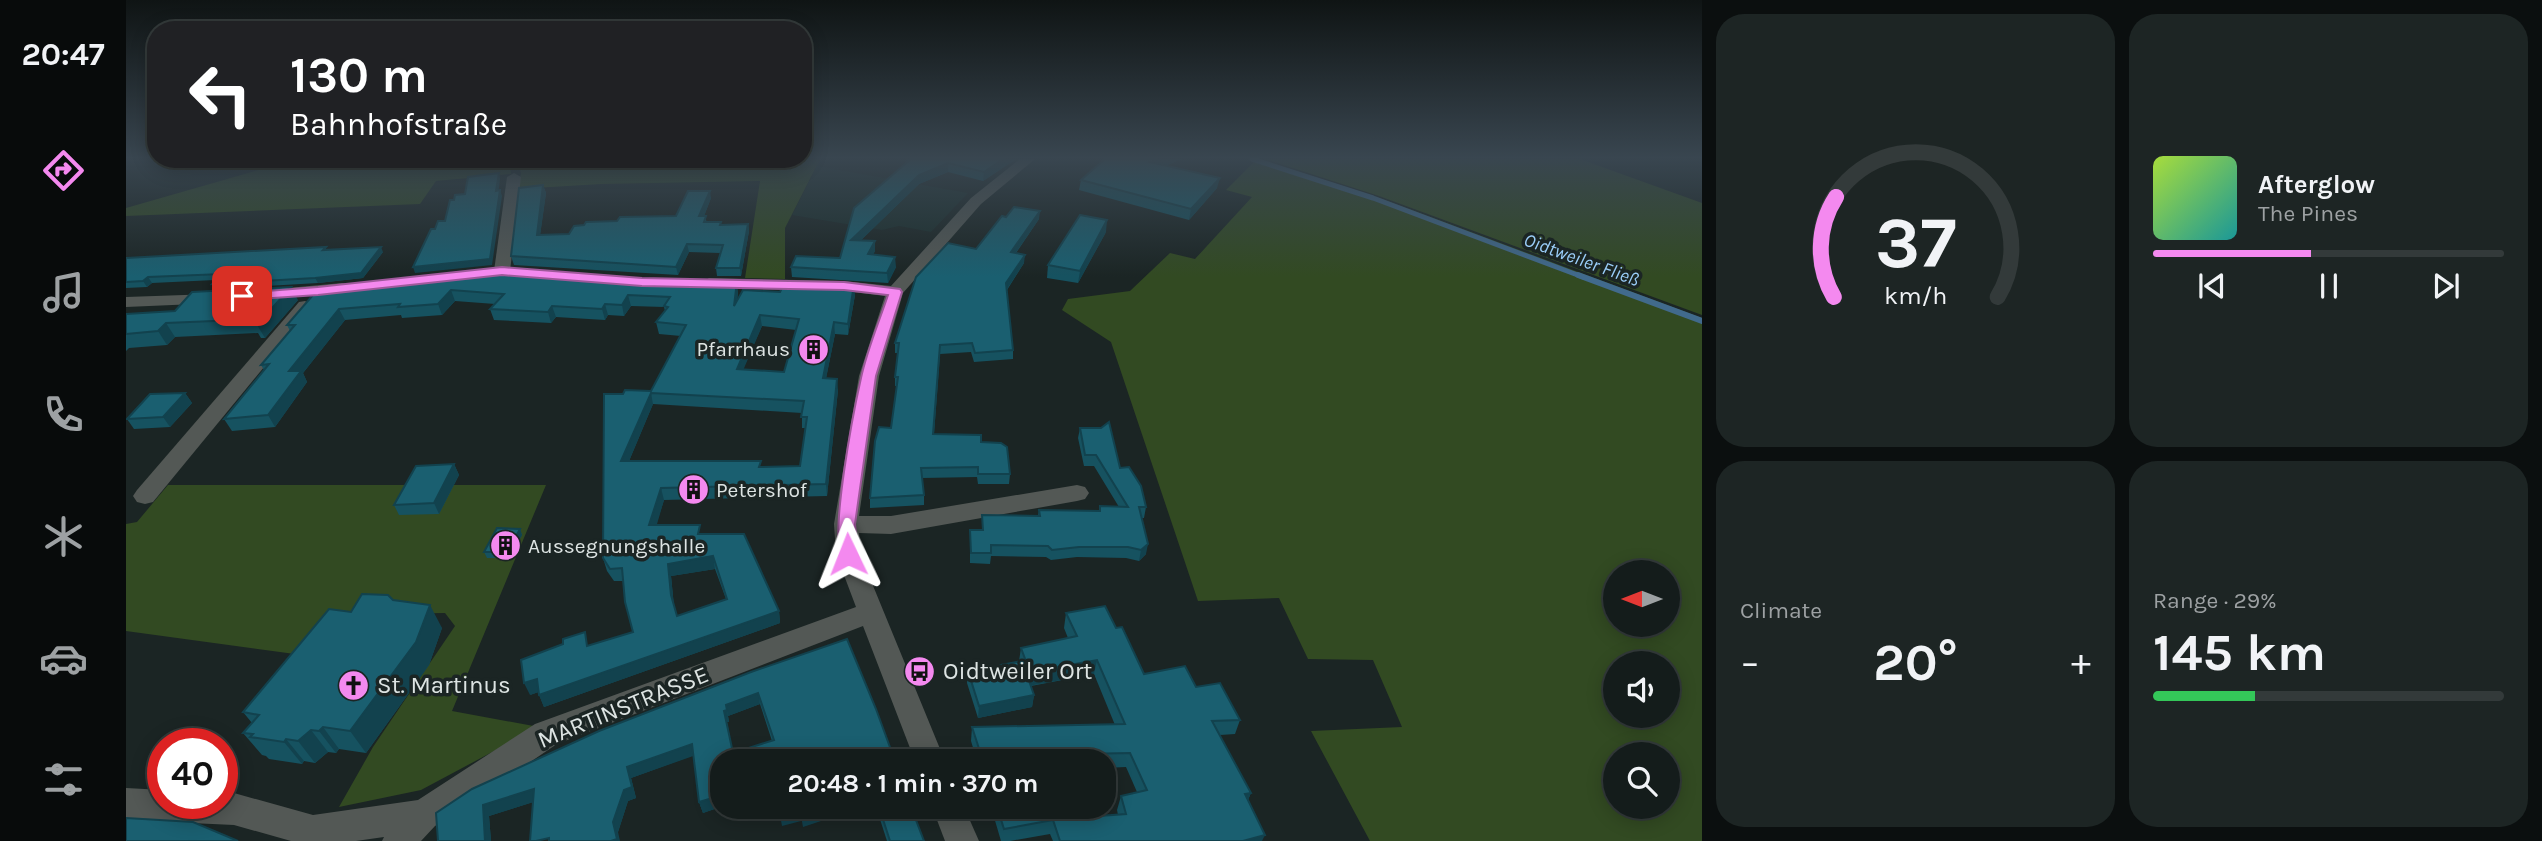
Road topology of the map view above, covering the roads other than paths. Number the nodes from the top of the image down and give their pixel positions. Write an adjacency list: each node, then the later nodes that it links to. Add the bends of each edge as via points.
1 (511, 198): 3 (street)
2 (979, 198): 7 (street)
3 (502, 272)
4 (694, 283): 7 (street, via 844,286)
5 (359, 287): 6 (street)
6 (318, 291): 8 (street); 12 (street)
7 (895, 292): 13 (street, via 869,376)
8 (254, 296)
9 (229, 297): 10 (street)
10 (126, 302)
11 (1077, 493): 13 (street, via 891,525)
12 (145, 495)
13 (846, 524): 14 (street, via 848,554)
14 (869, 612): 15 (street); 17 (street, MARTINSTRASSE, via 546,734)
15 (925, 749)
16 (126, 804): 17 (street, via 234,809 313,831)
17 (423, 815): 19 (street, MARTINSTRASSE)
18 (953, 819): 20 (street)
19 (399, 841)
20 (962, 841)

